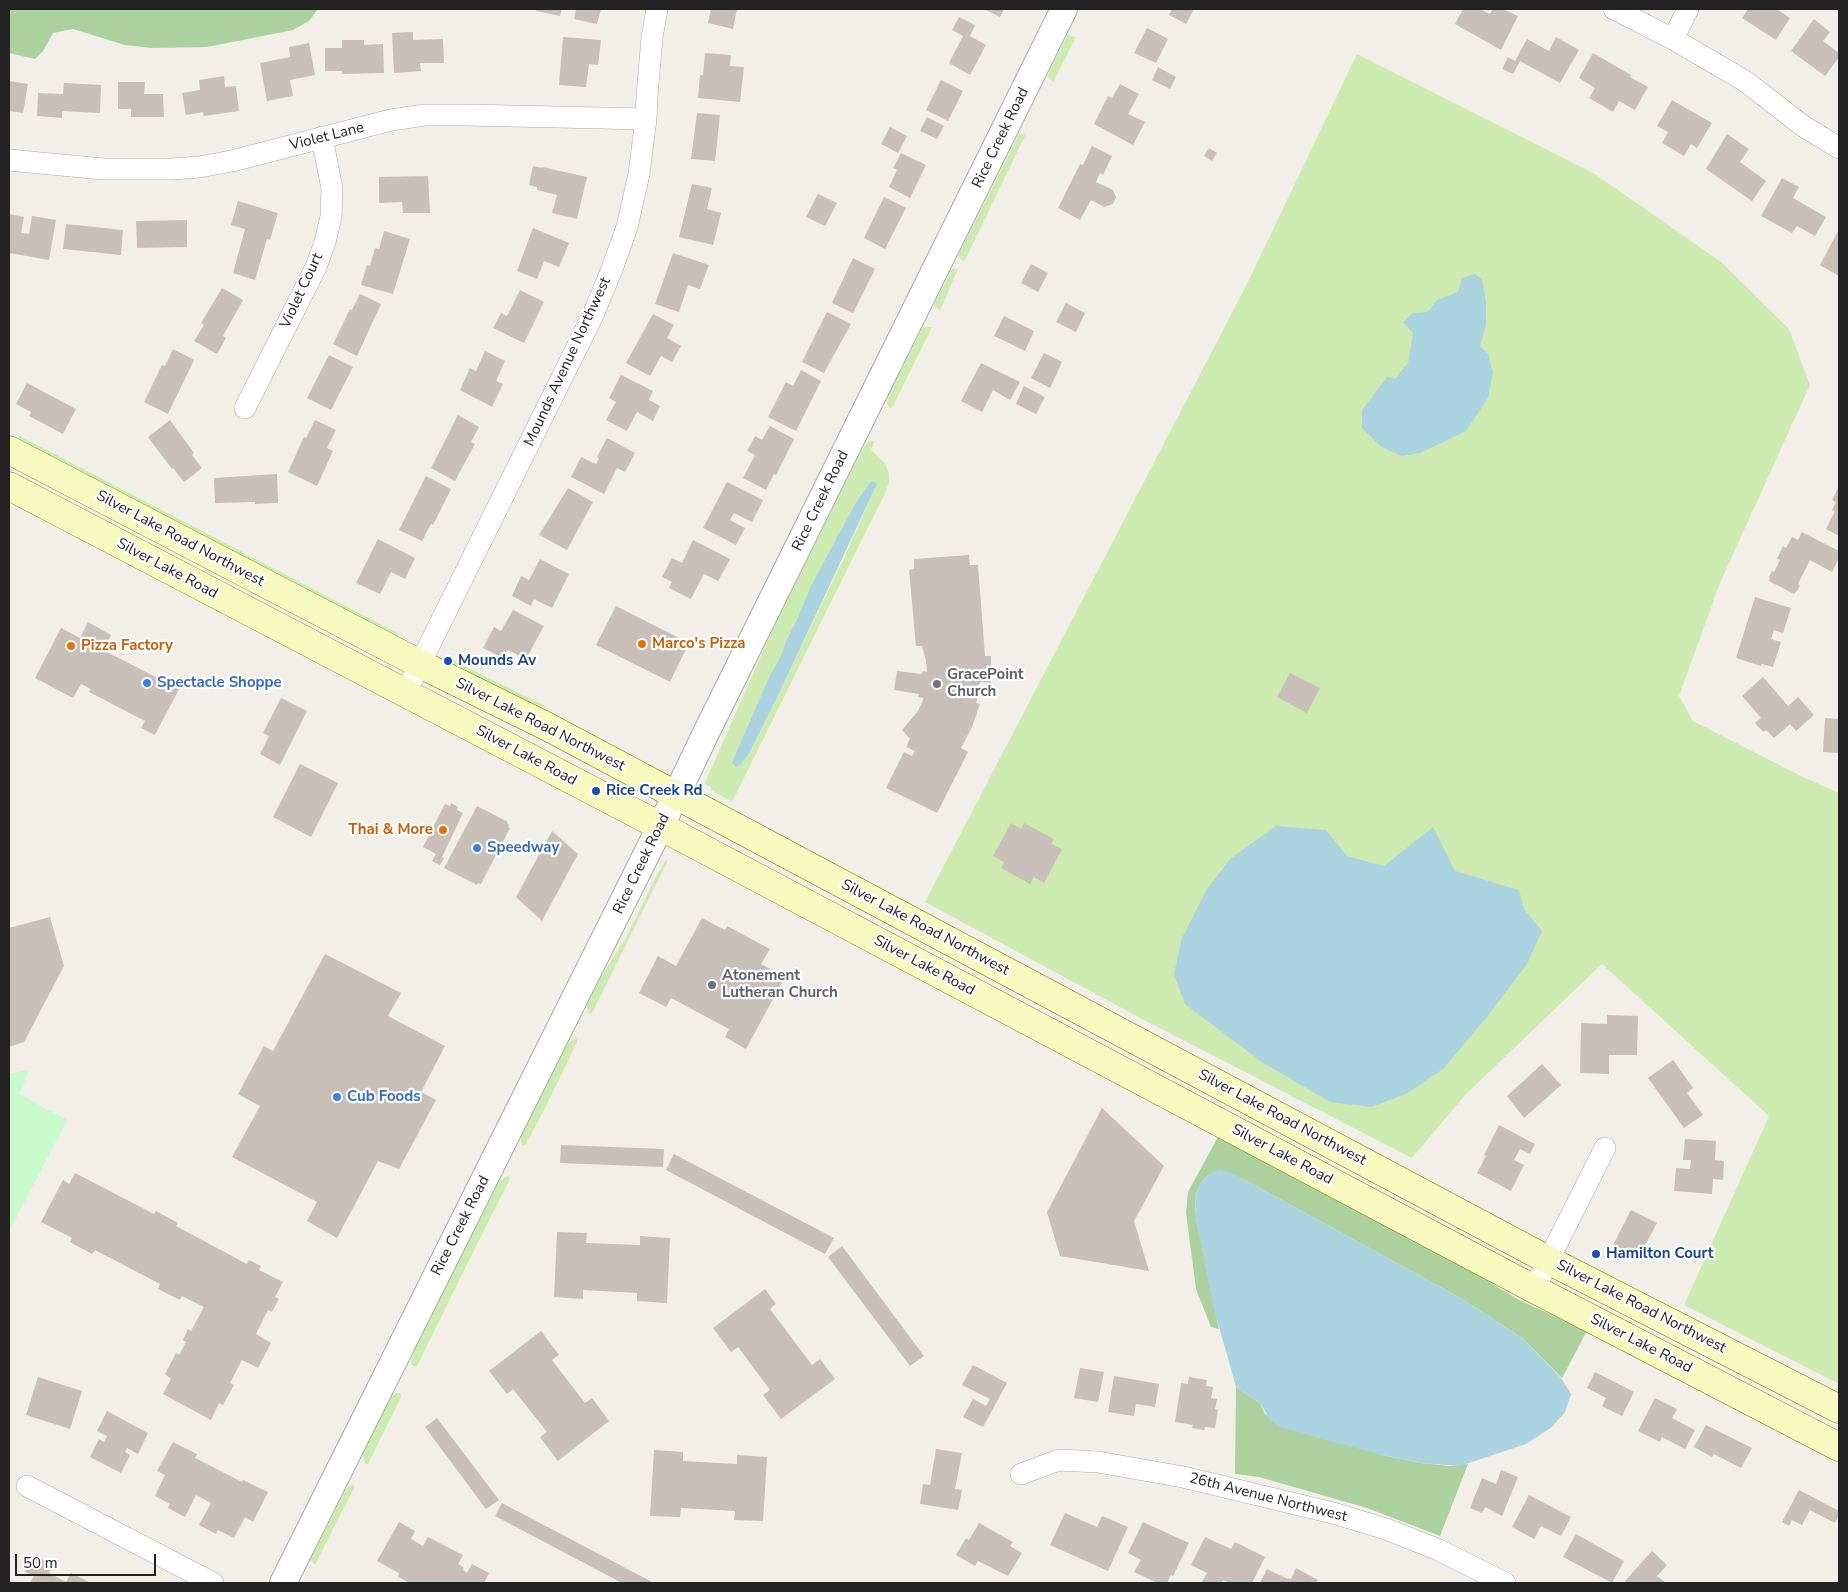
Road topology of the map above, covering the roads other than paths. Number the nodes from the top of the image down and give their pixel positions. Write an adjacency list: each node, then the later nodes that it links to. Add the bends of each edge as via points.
1 (658, 9): 6 (street, Mounds Avenue Northwest, via 652,38)
2 (1064, 9): 15 (street, Rice Creek Road)
3 (1614, 9): 5 (street)
4 (1688, 9): 5 (street)
5 (1673, 40): 8 (street, via 1745,81 1803,126)
6 (646, 119): 7 (street, Violet Lane, via 466,114 425,116 391,120); 13 (street, Mounds Avenue Northwest, via 639,174 627,227 593,315)
7 (322, 137): 9 (street, Violet Lane, via 232,161 172,169 103,169); 10 (street, Violet Court, via 332,189 331,217 325,242 316,267)
8 (1839, 148)
9 (9, 160)
10 (245, 408)
11 (9, 450): 13 (main road, Silver Lake Road Northwest)
12 (9, 486): 14 (main road, Silver Lake Road)
13 (420, 664): 14 (street, Mounds Avenue Northwest); 15 (main road, Silver Lake Road Northwest)
14 (405, 694): 16 (main road, Silver Lake Road)
15 (676, 794): 16 (street, Rice Creek Road); 18 (main road, Silver Lake Road Northwest)
16 (660, 826): 19 (main road, Silver Lake Road); 25 (street, Rice Creek Road)
17 (1605, 1148): 18 (street)
18 (1548, 1260): 19 (street); 20 (main road, Silver Lake Road Northwest)
19 (1534, 1288): 21 (main road, Silver Lake Road)
20 (1839, 1409)
21 (1839, 1447)
22 (1020, 1474): 26 (street, 26th Avenue Northwest, via 1059,1460 1098,1462 1182,1477 1386,1529 1439,1550)
23 (27, 1486): 24 (street)
24 (213, 1583)
25 (283, 1583)
26 (1506, 1583)

